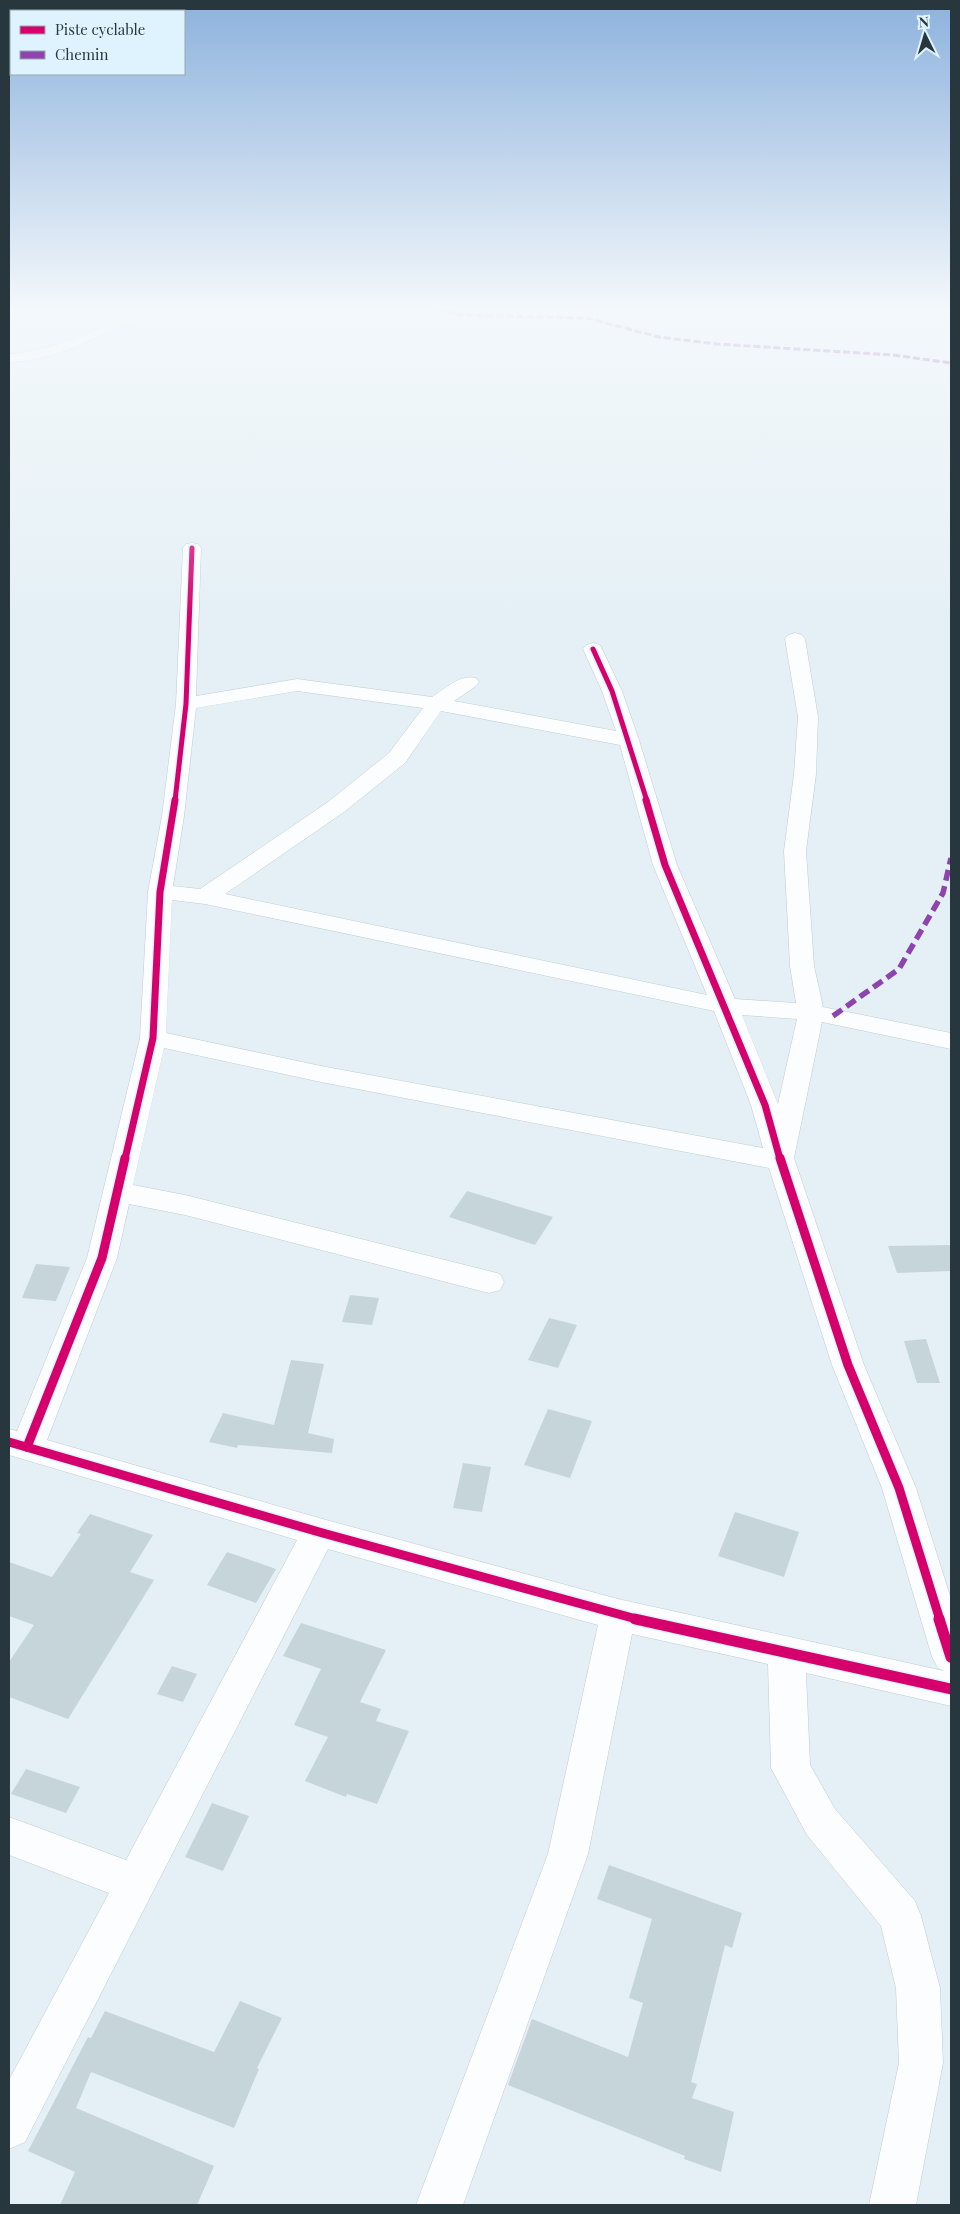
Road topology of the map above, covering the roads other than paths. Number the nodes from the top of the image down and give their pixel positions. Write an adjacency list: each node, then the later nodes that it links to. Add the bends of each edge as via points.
1 (192, 548): 5 (street)
2 (795, 639): 11 (street, via 808,717 805,774 795,851 802,966)
3 (593, 649): 7 (street)
4 (469, 682): 6 (street)
5 (186, 704): 6 (street, via 269,688 297,686); 8 (street, via 174,816)
6 (436, 704): 7 (street); 9 (street, via 397,758 336,807)
7 (629, 740): 10 (street, via 664,865)
8 (160, 892): 9 (street); 12 (street)
9 (205, 897): 10 (street)
10 (725, 1006): 11 (street); 14 (street, via 765,1105)
11 (811, 1012): 13 (street); 14 (street)
12 (153, 1038): 14 (street, via 322,1074); 15 (street)
13 (951, 1041)
14 (781, 1161): 21 (street, via 848,1365 899,1488)
15 (118, 1192): 16 (street, via 185,1205); 17 (street, via 102,1258)
16 (489, 1282)
17 (18, 1444): 18 (street)
18 (319, 1532): 19 (street); 24 (street)
19 (618, 1615): 20 (street); 26 (street, via 568,1854)
20 (786, 1652): 22 (street); 27 (street, via 791,1768 821,1822 900,1916 918,1988 921,2063)
21 (951, 1657)
22 (951, 1689)
23 (9, 1836): 24 (street)
24 (136, 1883): 25 (street)
25 (9, 2126)
26 (439, 2205)
27 (893, 2205)

